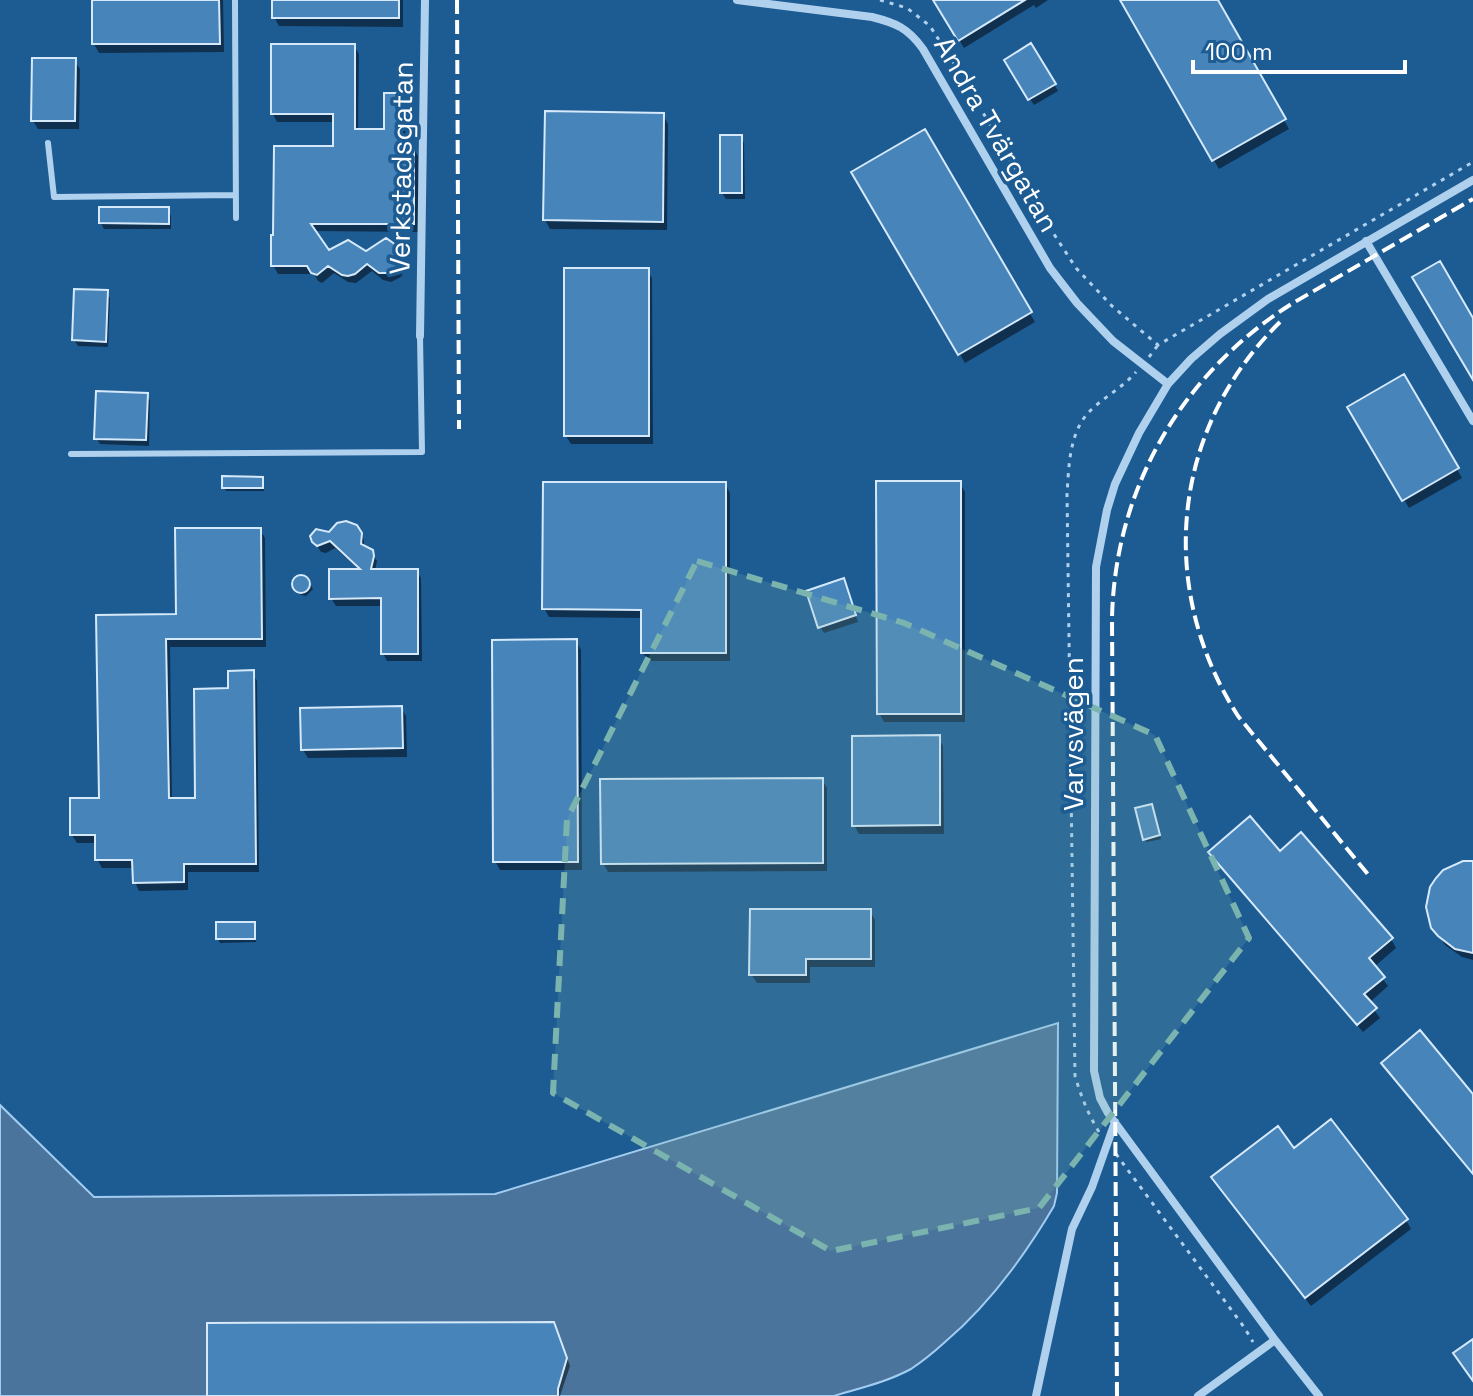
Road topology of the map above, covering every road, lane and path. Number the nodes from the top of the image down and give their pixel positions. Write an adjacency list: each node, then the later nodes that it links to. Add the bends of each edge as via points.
1 (235, 0): 8 (lane)
2 (425, 0): 11 (street, Verkstadsgatan)
3 (737, 0): 12 (street, Andra Tvärgatan, via 872,17 905,29 923,49 1050,268 1113,341)
4 (880, 0): 6 (path, via 907,8 930,26 1076,268 1158,345)
5 (48, 143): 8 (lane, via 54,197)
6 (1473, 162)
7 (1473, 180): 10 (street, Varvsvägen)
8 (235, 195): 9 (lane)
9 (236, 218)
10 (1366, 241): 12 (street, Varvsvägen, via 1244,316); 13 (street)
11 (420, 336): 14 (lane, via 422,452)
12 (1168, 384): 15 (street, Varvsvägen, via 1115,484 1096,567 1094,1071 1100,1098)
13 (1473, 421)
14 (71, 454)
15 (1115, 1122): 16 (street, Varvsvägen); 17 (street, via 1072,1229)
16 (1275, 1340): 18 (street); 19 (street, Varvsvägen)
17 (1036, 1396)
18 (1198, 1396)
19 (1319, 1396)

